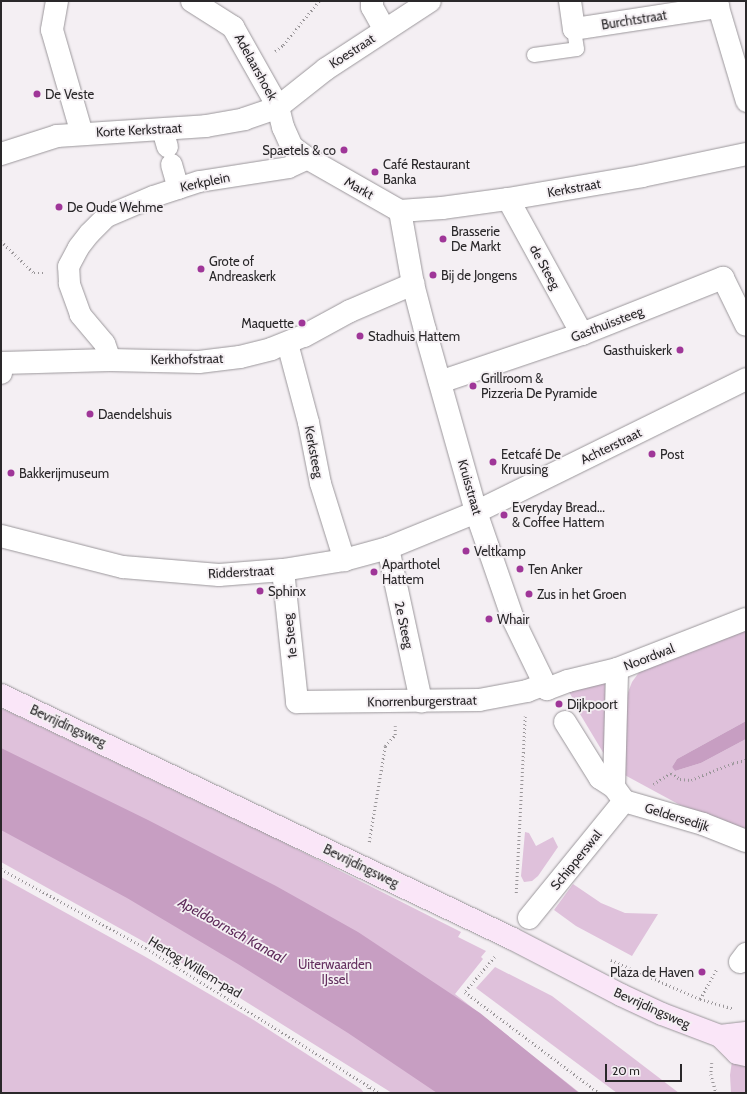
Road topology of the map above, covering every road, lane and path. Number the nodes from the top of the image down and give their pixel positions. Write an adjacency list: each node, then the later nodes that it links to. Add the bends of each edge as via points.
1 (57, 1): 14 (street, via 52,30)
2 (192, 1): 11 (street, Adelaarshoek, via 233,27)
3 (319, 1): 11 (path, via 283,45)
4 (372, 1): 9 (street, via 372,6)
5 (430, 1): 9 (street, Koestraat)
6 (570, 1): 8 (street)
7 (717, 4): 8 (street, Burchtstraat); 12 (street)
8 (574, 29): 10 (lane, via 577,49)
9 (386, 30): 13 (street, Koestraat, via 326,69)
10 (534, 55)
11 (256, 67): 13 (street, Adelaarshoek)
12 (746, 101)
13 (278, 107): 15 (street, Korte Kerkstraat, via 244,119 214,125); 18 (street, Markt, via 292,147)
14 (82, 134): 15 (street, Korte Kerkstraat); 16 (street, Korte Kerkstraat, via 57,136)
15 (167, 147): 19 (street)
16 (1, 154)
17 (746, 154): 20 (street, Kerkstraat, via 642,176)
18 (307, 158): 19 (street, Kerkplein, via 288,167 199,181); 21 (street, Markt)
19 (178, 188): 23 (street, Kerkplein, via 106,216 78,247 68,266)
20 (508, 199): 21 (street, Kerkstraat); 26 (street, de Steeg)
21 (400, 211): 24 (street)
22 (1, 241): 23 (path, via 34,273)
23 (69, 271): 28 (street, Kerkplein, via 72,295 80,314 104,343)
24 (413, 284): 27 (street, Kerkhofstraat, via 350,311); 31 (street, Kruisstraat)
25 (746, 325): 26 (street, Gasthuissteeg, via 723,278)
26 (582, 334): 31 (street, Gasthuissteeg)
27 (286, 343): 28 (street, Kerkhofstraat, via 245,356 207,361); 35 (street, Kerksteeg, via 308,422 320,483)
28 (110, 360): 29 (street, Kerkhofstraat, via 2,363)
29 (1, 373)
30 (746, 379): 32 (street, Achterstraat)
31 (440, 382): 32 (street, Kruisstraat)
32 (476, 512): 34 (street, Ridderstraat); 39 (street, Kruisstraat)
33 (1, 536): 36 (street, Ridderstraat, via 123,567 219,575)
34 (388, 548): 35 (street, Ridderstraat); 41 (street, 2e Steeg)
35 (344, 560): 36 (street, Ridderstraat)
36 (283, 570): 42 (street, 1e Steeg)
37 (746, 618): 38 (street, Noordwal)
38 (617, 669): 39 (street, Knorrenburgerstraat); 47 (street, Noordwal)
39 (539, 688): 41 (street, Knorrenburgerstraat, via 479,700); 51 (path)
40 (1, 694): 55 (main road, Bevrijdingsweg, via 511,938 621,995)
41 (421, 701): 43 (street, Knorrenburgerstraat)
42 (297, 702): 43 (street, Knorrenburgerstraat)
43 (396, 702): 49 (path, via 395,735 385,746)
44 (565, 722): 47 (street, via 600,778)
45 (746, 760): 46 (path, via 691,780 671,773)
46 (652, 785)
47 (619, 794): 48 (street, Geldersedijk); 52 (street, Schipperswal)
48 (746, 841)
49 (370, 842)
50 (1, 869): 57 (path, Hertog Willem-pad, via 146,948)
51 (516, 896)
52 (528, 918)
53 (495, 957): 60 (path, via 465,992)
54 (746, 1033): 55 (main road, Bevrijdingsweg)
55 (720, 1036): 56 (main road, Bevrijdingsweg, via 737,1053)
56 (746, 1055)
57 (369, 1086): 58 (path); 59 (path, Hertog Willem-pad)
58 (368, 1093)
59 (380, 1093)
60 (599, 1093)

